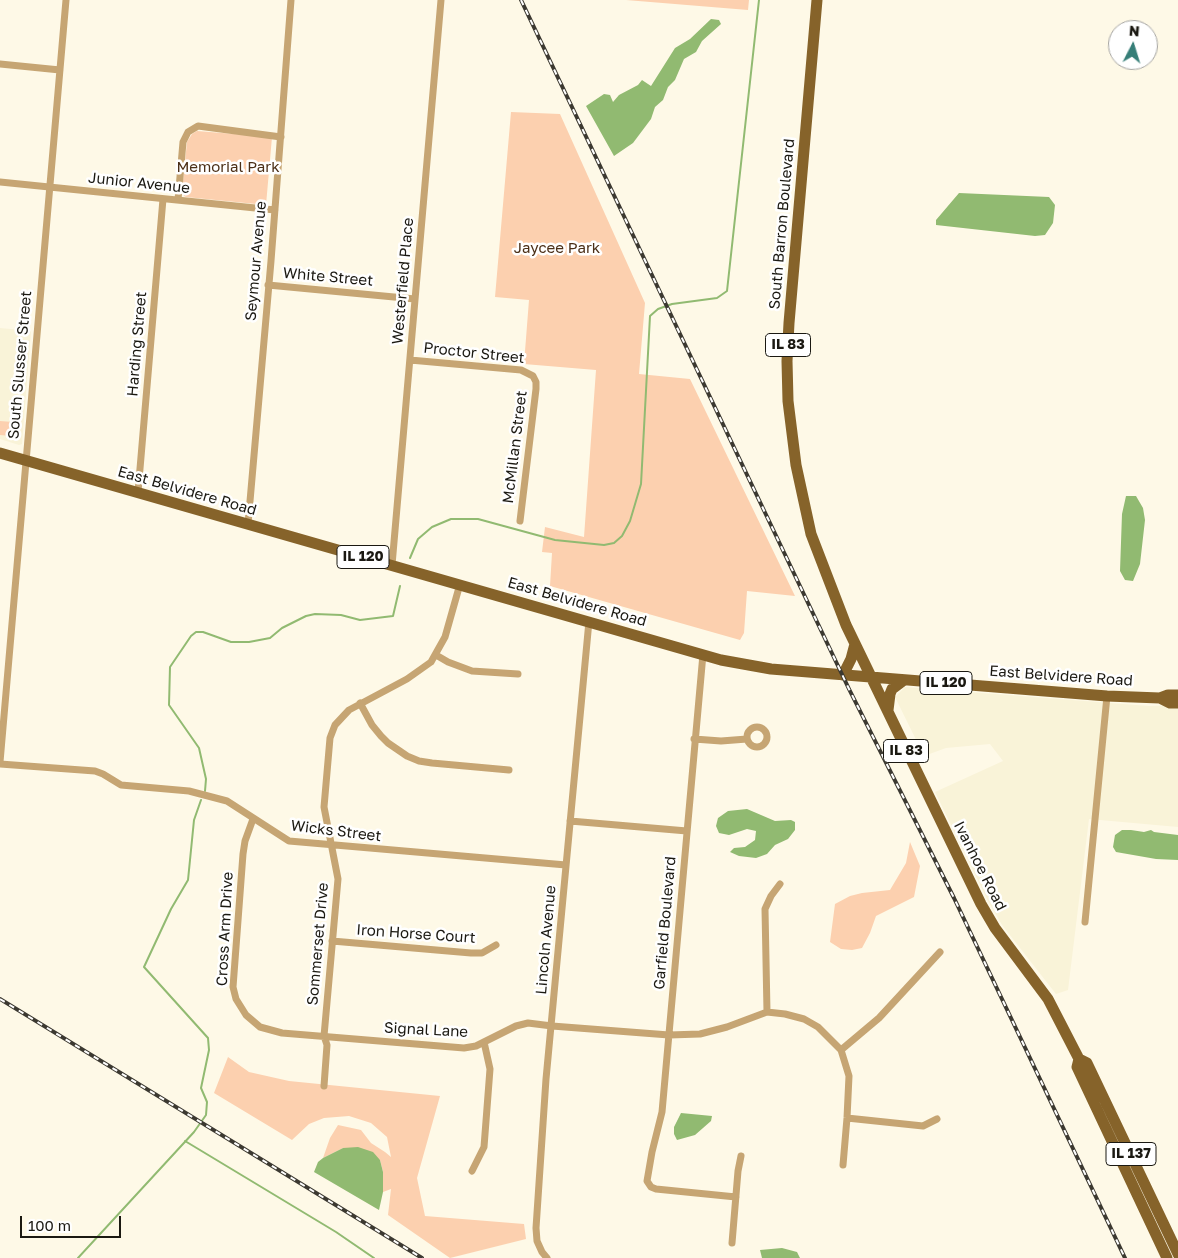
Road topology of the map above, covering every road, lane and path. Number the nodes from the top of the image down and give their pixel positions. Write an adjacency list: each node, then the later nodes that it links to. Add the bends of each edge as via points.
1 (66, 0): 6 (street, South Slusser Street)
2 (291, 0): 7 (street, Seymour Avenue)
3 (441, 0): 14 (street, Westerfield Place)
4 (817, 0): 25 (main road, South Barron Boulevard / IL 83, via 789,323 788,402 796,465 811,534)
5 (0, 64): 6 (street)
6 (60, 70): 9 (street, South Slusser Street)
7 (281, 137): 11 (street, via 198,126 188,132 182,142); 12 (street, Seymour Avenue)
8 (0, 182): 9 (street, Junior Avenue)
9 (50, 188): 10 (street, Junior Avenue); 18 (street, South Slusser Street)
10 (163, 199): 11 (street, Junior Avenue); 19 (street, Harding Street)
11 (178, 200): 12 (street, Junior Avenue)
12 (275, 210): 13 (street, Seymour Avenue)
13 (268, 285): 14 (street, White Street); 21 (street, Seymour Avenue)
14 (415, 299): 15 (street, Westerfield Place)
15 (410, 360): 16 (street, Proctor Street, via 521,370); 22 (street, Westerfield Place)
16 (533, 376): 20 (street, McMillan Street, via 536,388)
17 (0, 453): 18 (main road, East Belvidere Road / IL 120)
18 (26, 460): 19 (main road, East Belvidere Road / IL 120); 40 (street, South Slusser Street)
19 (138, 492): 21 (main road, East Belvidere Road / IL 120)
20 (520, 521)
21 (248, 524): 22 (main road, East Belvidere Road / IL 120)
22 (392, 565): 23 (main road, East Belvidere Road / IL 120)
23 (460, 584): 24 (main road, East Belvidere Road / IL 120); 26 (street, Sommerset Drive, via 445,637)
24 (589, 621): 27 (main road, East Belvidere Road / IL 120); 43 (street, Lincoln Avenue)
25 (855, 644): 29 (main road, via 852,659); 30 (main road, South Barron Boulevard / IL 83)
26 (436, 654): 28 (street, via 472,671); 35 (street, Sommerset Drive, via 420,671)
27 (703, 654): 29 (main road, East Belvidere Road / IL 120, via 771,669); 38 (street, Garfield Boulevard)
28 (518, 674)
29 (843, 675): 30 (main road, East Belvidere Road / IL 120)
30 (871, 677): 31 (main road, East Belvidere Road / IL 120); 37 (main road, Ivanhoe Road / IL 83)
31 (904, 680): 33 (main road, East Belvidere Road / IL 120); 37 (main road, via 892,689)
32 (1178, 695): 34 (main road, East Belvidere Road / IL 120)
33 (1107, 696): 34 (main road, East Belvidere Road / IL 120); 48 (street)
34 (1160, 698): 36 (main road, East Belvidere Road / IL 120)
35 (360, 703): 41 (street, via 381,736 407,756 432,763); 45 (street, Sommerset Drive, via 342,716 330,738 324,807)
36 (1178, 703)
37 (888, 712): 58 (main road, Ivanhoe Road / IL 83, via 984,909 1048,1000)
38 (694, 739): 39 (street, via 721,742); 44 (street, Garfield Boulevard)
39 (747, 739)
40 (0, 763): 42 (street, Wicks Street, via 95,771 121,786 189,791 227,801)
41 (509, 770)
42 (253, 819): 45 (street, Wicks Street, via 289,841); 55 (street, Cross Arm Drive, via 243,854 233,976 236,999 246,1015 260,1027 282,1033)
43 (570, 821): 44 (street); 46 (street, Lincoln Avenue)
44 (687, 831): 54 (street, Garfield Boulevard)
45 (332, 846): 46 (street, Wicks Street); 49 (street, Sommerset Drive, via 338,879)
46 (566, 865): 53 (street, Lincoln Avenue)
47 (780, 884): 52 (street, via 765,909)
48 (1085, 922)
49 (332, 941): 50 (street, Iron Horse Court, via 470,953 482,952); 55 (street, Sommerset Drive)
50 (496, 945)
51 (940, 952): 57 (street, via 879,1018)
52 (767, 1012): 54 (street, Signal Lane, via 700,1034); 57 (street, via 804,1019 818,1027)
53 (552, 1026): 54 (street, Signal Lane); 56 (street, Signal Lane, via 528,1023); 68 (street, Lincoln Avenue, via 536,1228 537,1241)
54 (669, 1035): 65 (street, Garfield Boulevard, via 662,1112 647,1176 649,1185 656,1189)
55 (324, 1036): 56 (street, Signal Lane, via 452,1048); 59 (street, Sommerset Drive, via 328,1045)
56 (484, 1042): 64 (street, via 490,1069 484,1147)
57 (841, 1050): 60 (street, via 849,1076)
58 (1079, 1059): 67 (main road, IL 137, via 1088,1063); 69 (main road, via 1077,1067)
59 (324, 1086)
60 (847, 1118): 61 (street, via 923,1126); 63 (street)
61 (938, 1119)
62 (741, 1156): 65 (street)
63 (843, 1165)
64 (472, 1171)
65 (736, 1197): 66 (street)
66 (732, 1243)
67 (1178, 1254)
68 (547, 1258)
69 (1167, 1258)

